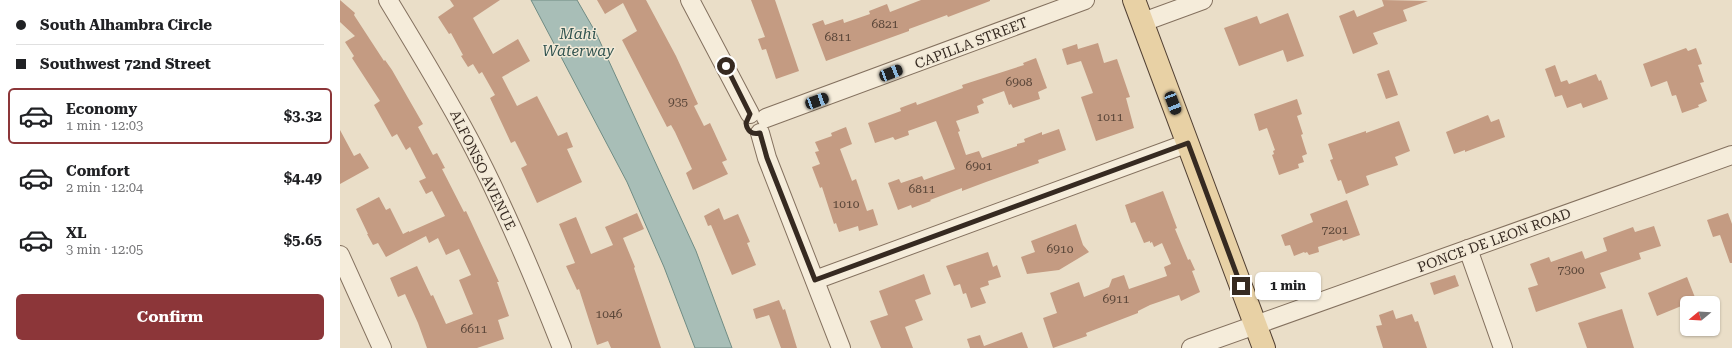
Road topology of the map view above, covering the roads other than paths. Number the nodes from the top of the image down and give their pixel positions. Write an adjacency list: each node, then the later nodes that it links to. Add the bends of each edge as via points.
1 (388, 0): 15 (street, ALFONSO AVENUE, via 480,160 518,241)
2 (690, 0): 7 (street)
3 (1085, 0): 7 (street, CAPILLA STREET)
4 (1134, 0): 6 (main road)
5 (1203, 0): 6 (street)
6 (1142, 22): 8 (main road)
7 (759, 122): 12 (street, via 767,158)
8 (1188, 143): 12 (street); 13 (main road)
9 (1732, 156): 10 (street, PONCE DE LEON ROAD)
10 (1468, 249): 13 (street, PONCE DE LEON ROAD); 19 (street)
11 (340, 255): 14 (street)
12 (815, 280): 16 (street)
13 (1256, 325): 17 (street, PONCE DE LEON ROAD); 18 (main road)
14 (382, 348)
15 (562, 348)
16 (841, 348)
17 (1192, 348)
18 (1264, 348)
19 (1503, 348)

